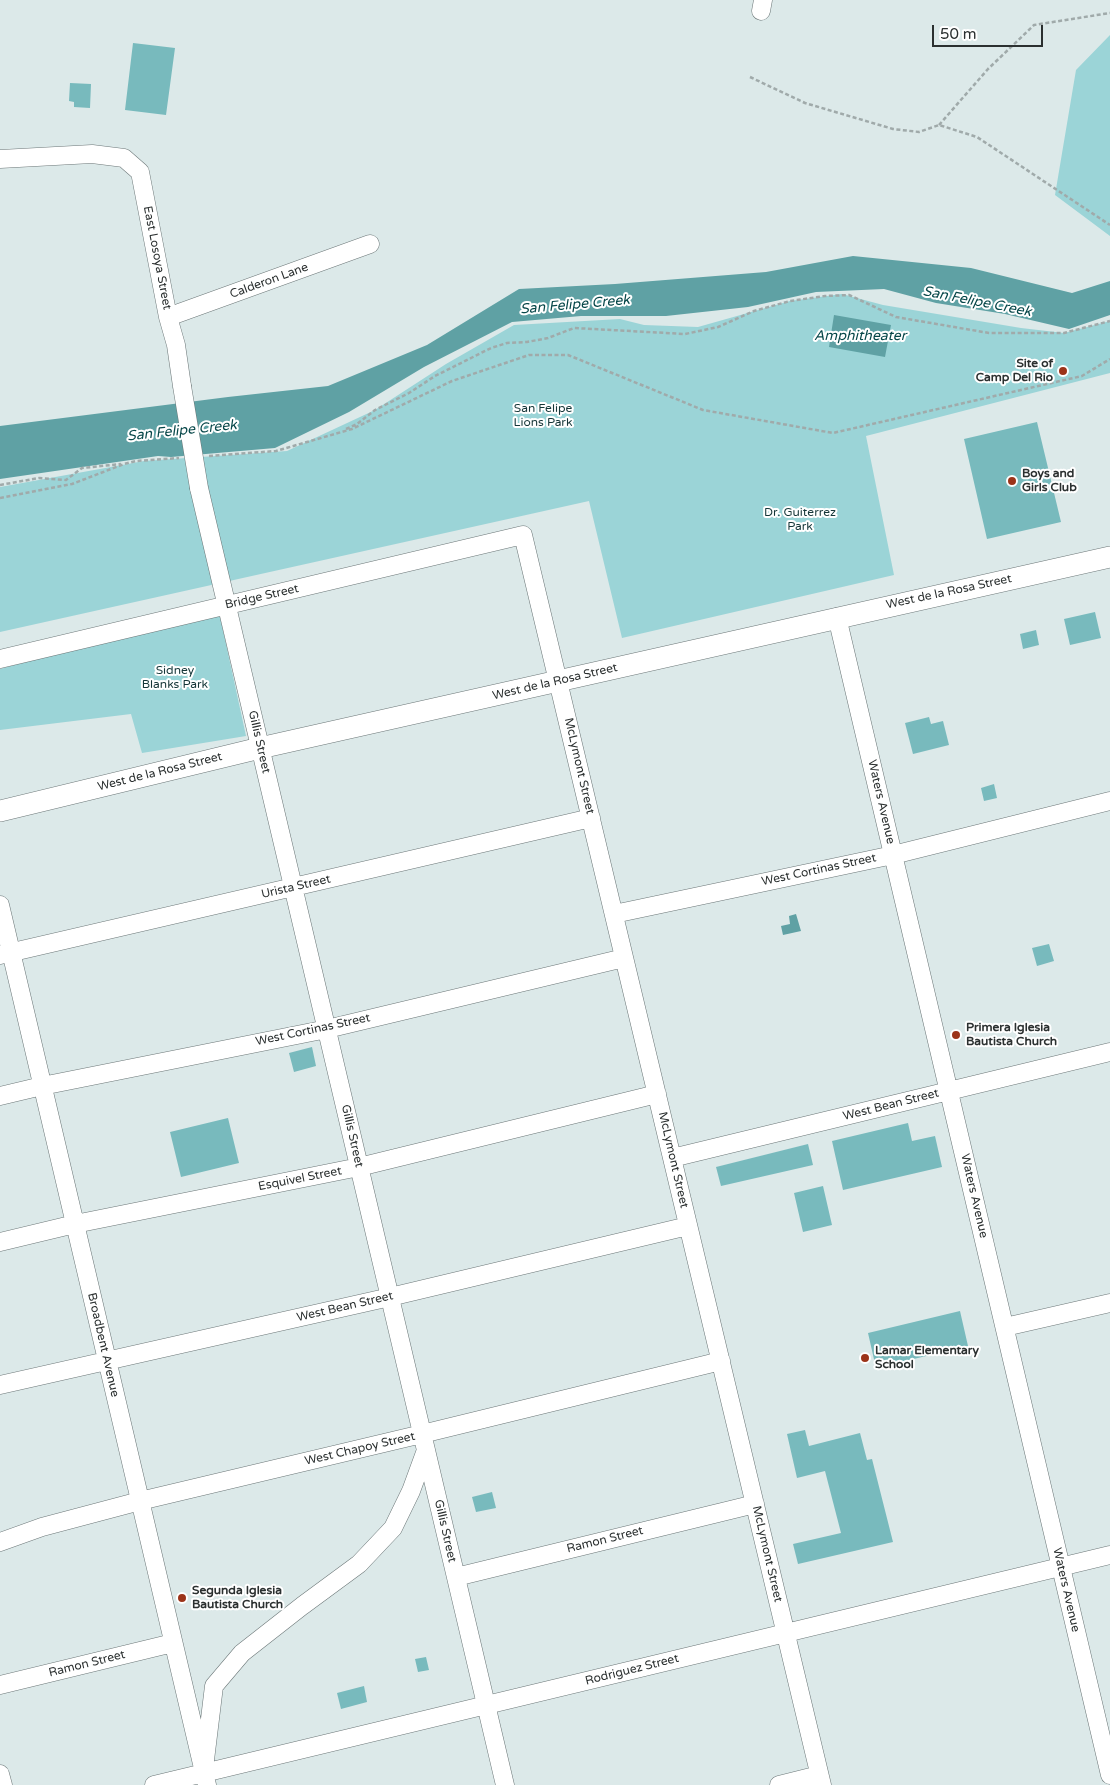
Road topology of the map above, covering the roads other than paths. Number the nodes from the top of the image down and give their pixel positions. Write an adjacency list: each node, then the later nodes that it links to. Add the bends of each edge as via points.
1 (0, 158): 3 (street, East Losoya Street, via 92,154 124,158 140,172)
2 (370, 244): 3 (street, Calderon Lane)
3 (168, 317): 4 (street, East Losoya Street, bridge, via 176,345)
4 (199, 488): 7 (street, Gillis Street)
5 (523, 535): 7 (street, Bridge Street); 10 (street, McLymont Street)
6 (1110, 557): 8 (street, West de la Rosa Street)
7 (227, 605): 9 (street, Bridge Street); 11 (street, Gillis Street)
8 (837, 617): 10 (street, West de la Rosa Street); 15 (street, Waters Avenue)
9 (0, 659)
10 (558, 681): 11 (street, West de la Rosa Street); 14 (street, McLymont Street)
11 (260, 748): 13 (street, West de la Rosa Street); 16 (street, Gillis Street)
12 (1110, 801): 15 (street, West Cortinas Street)
13 (0, 811)
14 (591, 818): 16 (street, Urista Street); 18 (street, McLymont Street)
15 (893, 854): 18 (street, West Cortinas Street); 24 (street, Waters Avenue)
16 (294, 887): 19 (street, Urista Street); 21 (street, Gillis Street)
17 (0, 905): 19 (street, Broadbent Avenue)
18 (614, 914): 20 (street, McLymont Street)
19 (6, 954): 23 (street, Broadbent Avenue)
20 (624, 958): 21 (street, West Cortinas Street); 25 (street, McLymont Street)
21 (327, 1029): 23 (street, West Cortinas Street); 28 (street, Gillis Street)
22 (1110, 1052): 24 (street, West Bean Street)
23 (42, 1086): 26 (street, West Cortinas Street); 29 (street, Broadbent Avenue)
24 (949, 1091): 27 (street, West Bean Street); 34 (street, Waters Avenue)
25 (657, 1094): 27 (street, McLymont Street); 28 (street, Esquivel Street)
26 (0, 1096)
27 (672, 1158): 30 (street, McLymont Street)
28 (359, 1167): 29 (street, Esquivel Street); 32 (street, Gillis Street)
29 (75, 1224): 31 (street, Esquivel Street); 36 (street, Broadbent Avenue)
30 (688, 1226): 32 (street, West Bean Street); 35 (street, McLymont Street)
31 (0, 1242)
32 (390, 1297): 36 (street, West Bean Street); 38 (street, Gillis Street)
33 (1110, 1302): 34 (street)
34 (1005, 1327): 43 (street, Waters Avenue)
35 (721, 1361): 38 (street, West Chapoy Street); 40 (street, McLymont Street)
36 (107, 1362): 37 (street, West Bean Street); 39 (street, Broadbent Avenue)
37 (0, 1385)
38 (424, 1442): 39 (street, West Chapoy Street); 44 (street, Gillis Street); 51 (street, via 411,1491 393,1528 359,1564 242,1654 214,1686)
39 (140, 1501): 41 (street, West Chapoy Street, via 42,1527); 46 (street, Broadbent Avenue)
40 (755, 1504): 44 (street, Ramon Street); 45 (street, McLymont Street)
41 (0, 1542)
42 (1110, 1555): 43 (street, Rodriguez Street)
43 (1061, 1567): 45 (street, Rodriguez Street); 50 (street, Waters Avenue)
44 (456, 1577): 48 (street, Gillis Street)
45 (786, 1633): 48 (street, Rodriguez Street); 52 (street, McLymont Street)
46 (173, 1643): 47 (street, Ramon Street); 51 (street, Broadbent Avenue)
47 (0, 1685)
48 (486, 1705): 51 (street, Rodriguez Street); 55 (street, Gillis Street)
49 (0, 1774): 53 (street)
50 (1110, 1774)
51 (205, 1779): 54 (street, Rodriguez Street)
52 (821, 1780): 56 (street)
53 (3, 1785)
54 (154, 1785)
55 (505, 1785)
56 (779, 1785)

